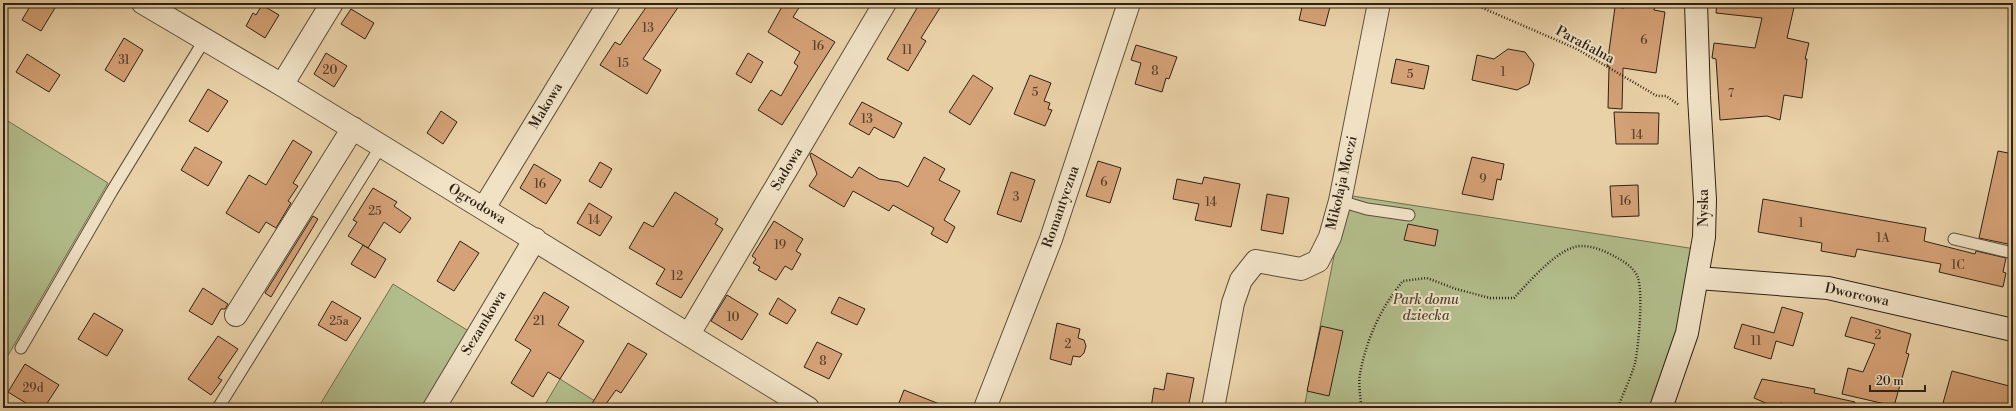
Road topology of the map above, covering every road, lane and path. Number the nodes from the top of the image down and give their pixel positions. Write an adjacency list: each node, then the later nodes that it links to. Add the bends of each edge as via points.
1 (143, 3): 9 (street, Ogrodowa)
2 (332, 3): 10 (street)
3 (609, 3): 15 (street, Makowa)
4 (885, 3): 23 (street, Sadowa)
5 (1128, 3): 28 (street, Romantyczna, via 1051,239)
6 (1379, 3): 14 (street, Mikołaja Moczi)
7 (1471, 3): 11 (path, Parafialna, via 1577,49 1657,96 1666,96)
8 (1696, 3): 20 (street, Nyska, via 1706,200)
9 (205, 39): 10 (street, Ogrodowa); 24 (lane, via 112,191)
10 (282, 85): 12 (street, Ogrodowa)
11 (1681, 106)
12 (353, 128): 13 (street, Ogrodowa); 21 (street)
13 (381, 146): 15 (street, Ogrodowa); 25 (lane)
14 (1340, 201): 16 (lane, via 1367,209); 29 (street, Mikołaja Moczi, via 1330,237 1318,261 1301,269 1256,260 1241,280 1233,304)
15 (484, 208): 17 (street, Ogrodowa)
16 (1409, 215)
17 (535, 239): 23 (street, Ogrodowa); 26 (street, Sezamkowa)
18 (1954, 239): 19 (lane)
19 (2013, 253)
20 (1698, 278): 22 (street, Dworcowa, via 1828,288); 32 (street, Nyska, via 1687,333)
21 (236, 314)
22 (2013, 330)
23 (689, 334): 27 (street, Ogrodowa)
24 (21, 348)
25 (218, 408)
26 (434, 408)
27 (808, 408)
28 (985, 408)
29 (1213, 408)
30 (1361, 408): 31 (path, via 1360,375 1373,330 1389,298 1403,281 1427,278 1490,298 1514,298 1537,273 1567,250 1582,246 1605,251 1628,263 1637,276 1640,289 1635,362)
31 (1618, 408)
32 (1661, 408)

